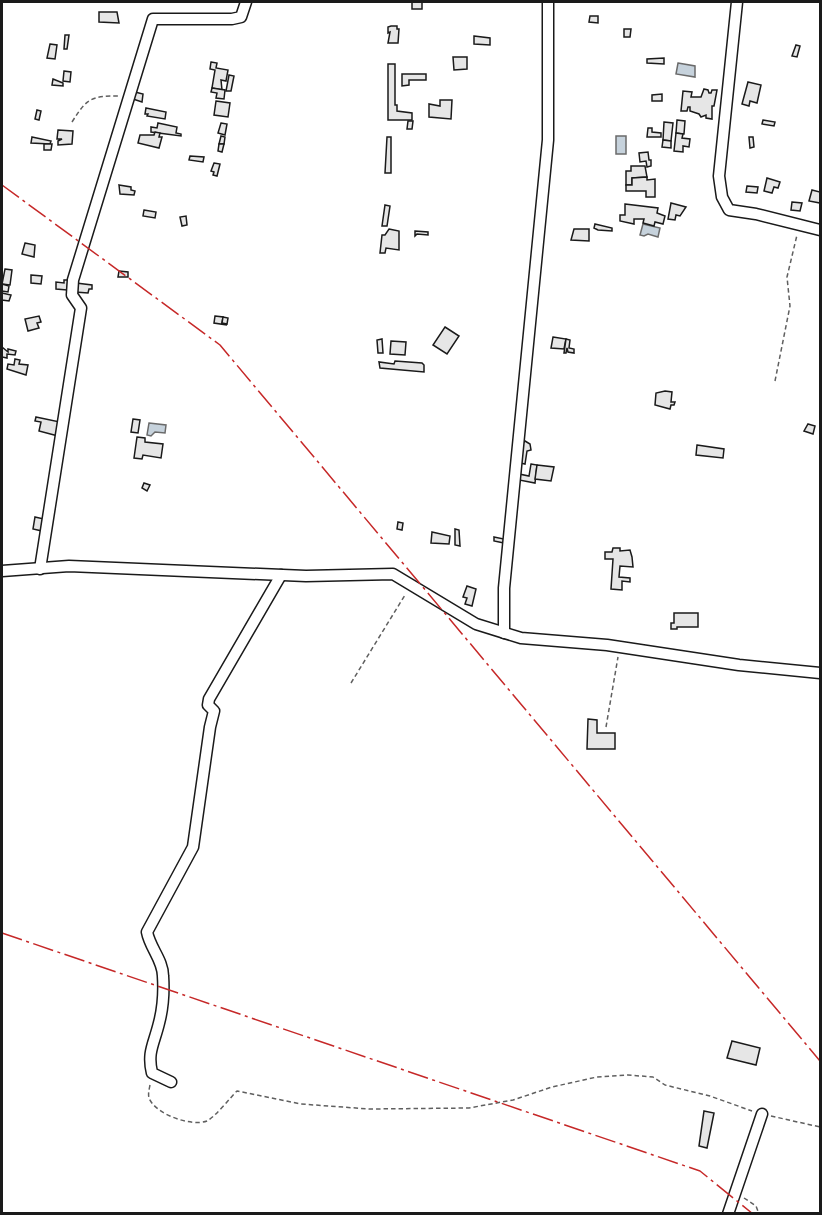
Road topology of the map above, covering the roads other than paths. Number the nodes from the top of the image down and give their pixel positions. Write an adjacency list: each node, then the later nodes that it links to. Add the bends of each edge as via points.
1 (246, 2): 5 (street, via 242,17 232,19 153,19 73,280 72,295 81,308)
2 (548, 2): 8 (street, via 548,140 504,588)
3 (737, 2): 4 (street, via 721,149 722,197 729,210)
4 (820, 230)
5 (40, 569): 6 (street); 7 (street, via 69,566)
6 (2, 571)
7 (281, 575): 8 (street, via 393,574 476,624); 10 (street, via 209,699 208,705 214,711 193,847 147,932 163,972 160,1020 149,1059 153,1073)
8 (504, 633): 9 (street)
9 (820, 673)
10 (171, 1082)
11 (762, 1114): 12 (street)
12 (728, 1214)

